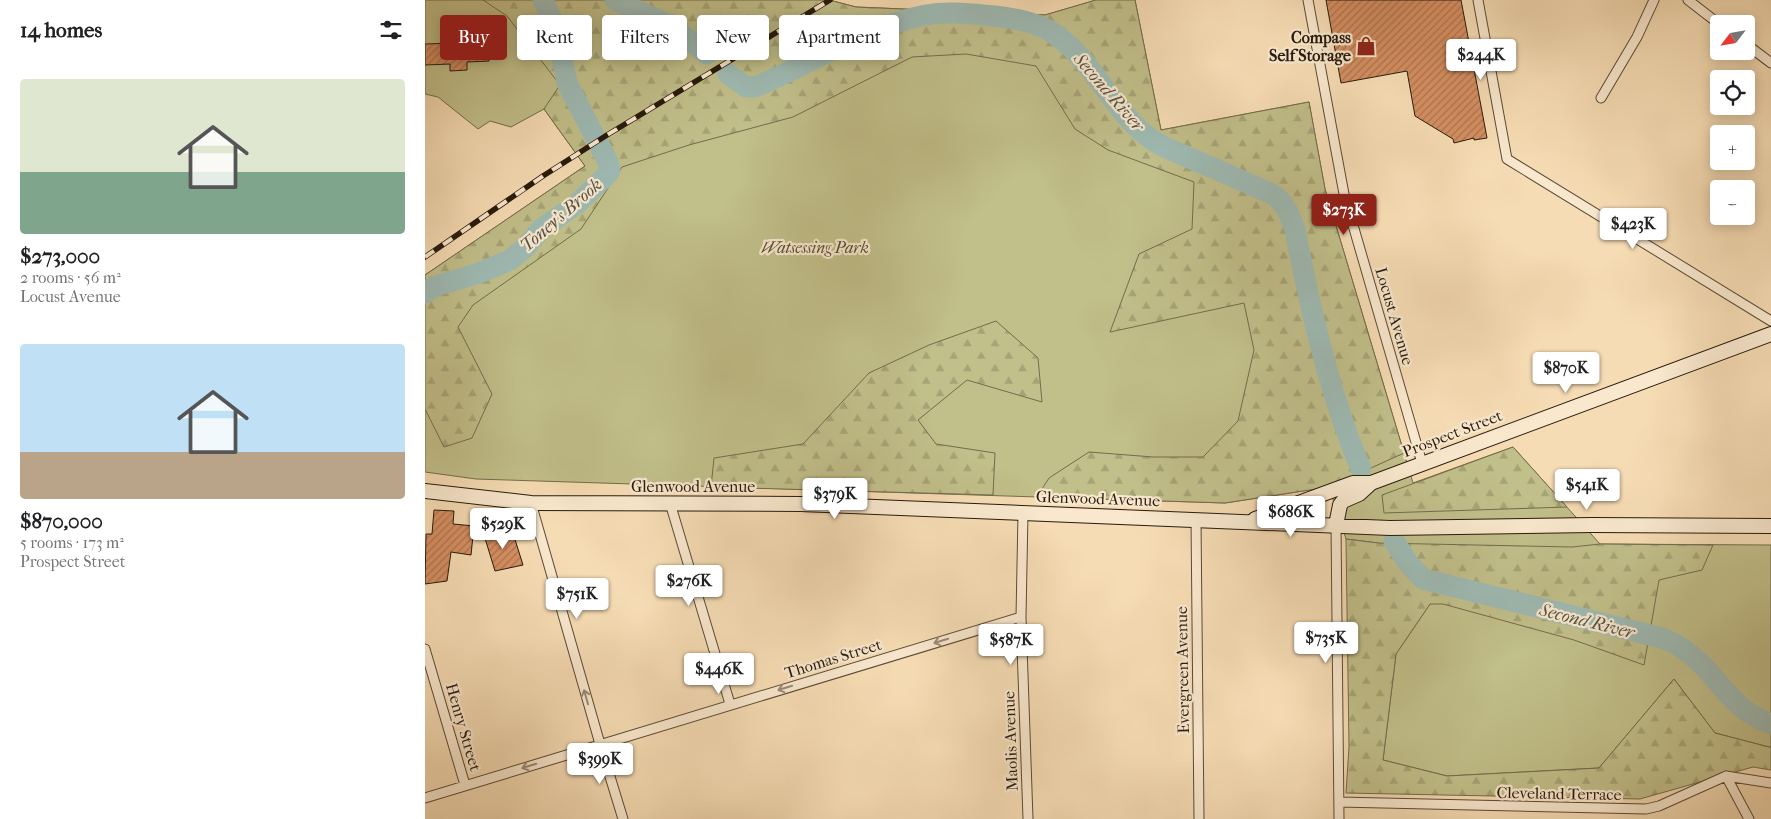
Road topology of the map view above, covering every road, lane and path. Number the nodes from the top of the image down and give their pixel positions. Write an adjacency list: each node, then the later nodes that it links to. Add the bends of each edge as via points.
1 (1308, 0): 11 (street, Locust Avenue, via 1344,194)
2 (1478, 0): 9 (street, via 1507,159)
3 (1654, 0): 8 (street, via 1637,37)
4 (1688, 0): 5 (street)
5 (1710, 17)
6 (1755, 51): 7 (street)
7 (1771, 63)
8 (1601, 98)
9 (1771, 321)
10 (1771, 334): 11 (street, Prospect Street)
11 (1422, 463): 12 (street, Prospect Street)
12 (1371, 483): 18 (street, Prospect Street, via 1353,483); 19 (street, Prospect Street, via 1359,494 1343,501)
13 (425, 492): 14 (street, Glenwood Avenue)
14 (531, 503): 15 (street, Glenwood Avenue); 24 (street, one-way to 14)
15 (670, 503): 16 (street, Glenwood Avenue, via 801,504); 23 (street)
16 (1023, 513): 17 (street, Glenwood Avenue); 21 (street, Maolis Avenue)
17 (1196, 520): 18 (street, Glenwood Avenue); 33 (street, Evergreen Avenue)
18 (1247, 522): 19 (street, Glenwood Avenue)
19 (1336, 526): 20 (street, Glenwood Avenue); 29 (street)
20 (1771, 526)
21 (1021, 617): 23 (street, Thomas Street, one-way to 23); 32 (street, Maolis Avenue)
22 (425, 649): 27 (street, Henry Street)
23 (730, 704): 24 (street, Thomas Street)
24 (600, 744): 27 (street, Thomas Street, one-way to 27); 31 (street)
25 (1726, 776): 26 (street); 30 (street, Cleveland Terrace); 35 (street)
26 (1771, 783)
27 (465, 785): 28 (street, Thomas Street)
28 (425, 798)
29 (1339, 802): 30 (street, Cleveland Terrace); 34 (street)
30 (1638, 814)
31 (623, 819)
32 (1027, 819)
33 (1199, 819)
34 (1339, 819)
35 (1749, 819)

